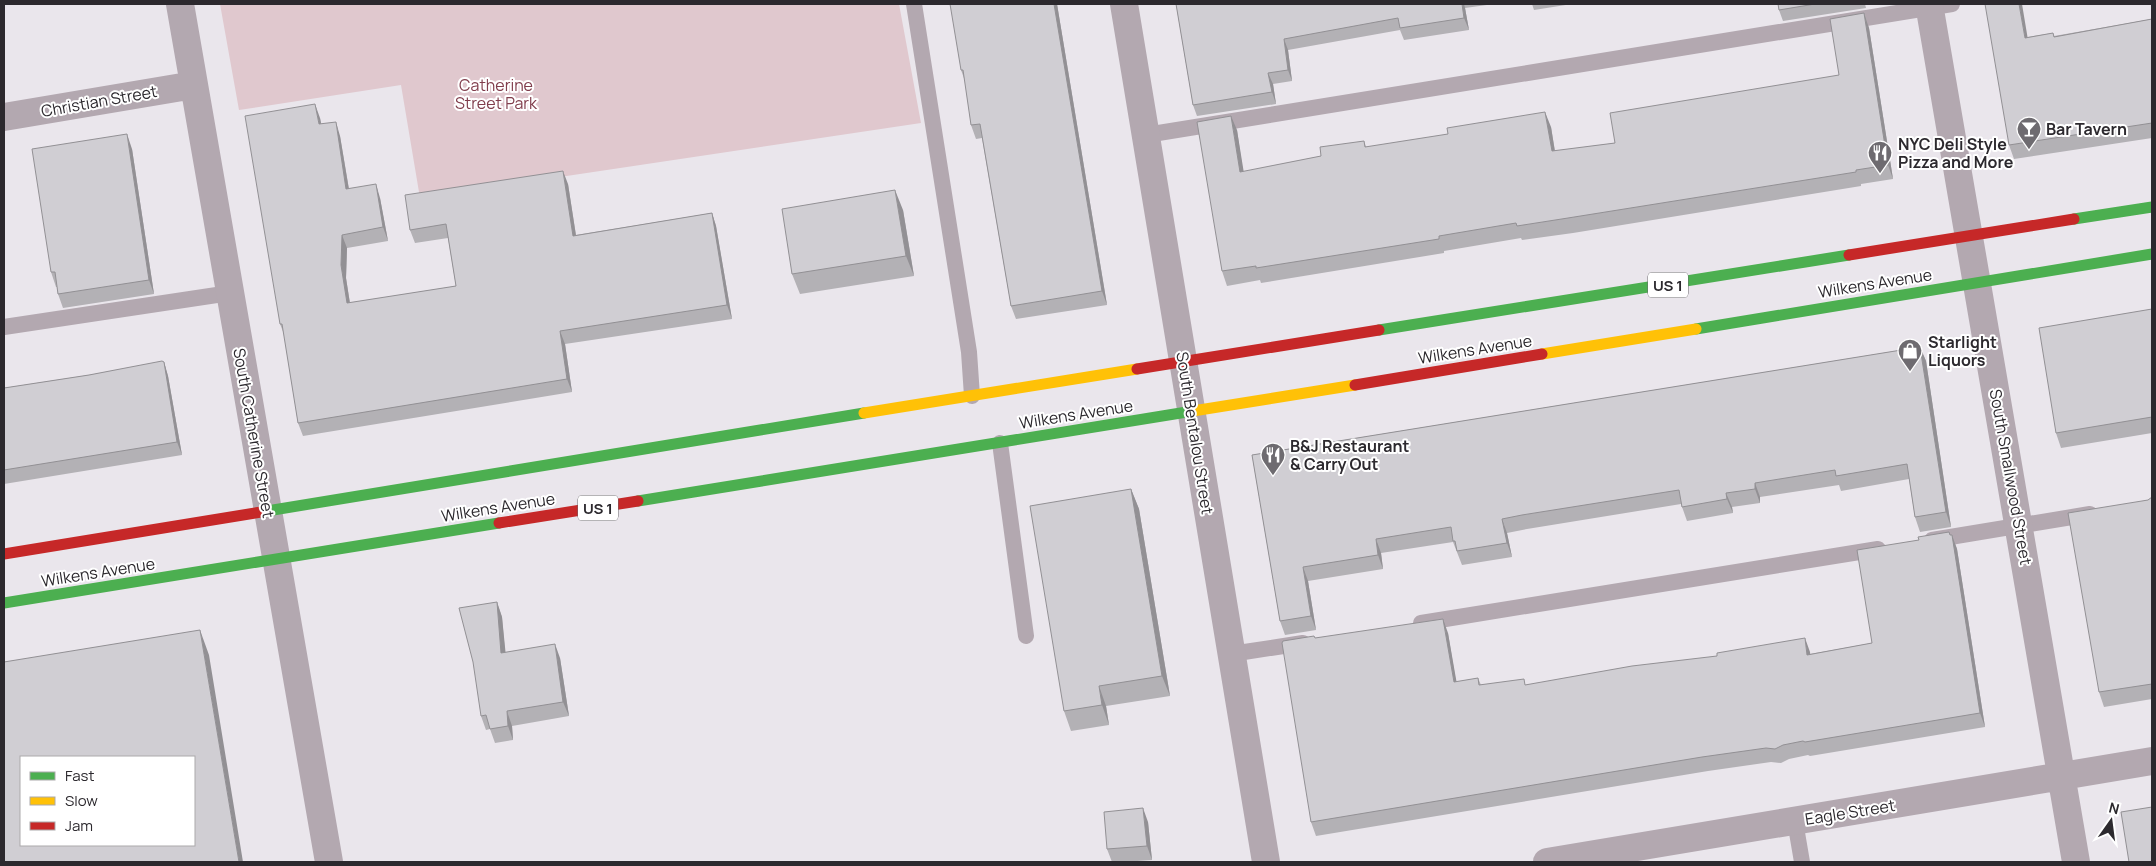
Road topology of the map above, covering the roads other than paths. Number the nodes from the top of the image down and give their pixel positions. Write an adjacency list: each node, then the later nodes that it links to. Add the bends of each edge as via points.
1 (180, 4): 5 (street, South Catherine Street)
2 (914, 4): 15 (lane, via 969,352)
3 (1124, 4): 7 (street, South Bentalou Street)
4 (1937, 5): 7 (lane); 9 (street, South Smallwood Street)
5 (194, 85): 6 (street, Christian Street); 12 (street, South Catherine Street)
6 (4, 117)
7 (1146, 135): 14 (street, South Bentalou Street)
8 (2152, 207): 9 (main road, Wilkens Avenue / US 1)
9 (1970, 238): 11 (street, South Smallwood Street); 14 (main road, Wilkens Avenue / US 1)
10 (2152, 254): 11 (main road, Wilkens Avenue / US 1)
11 (1978, 283): 16 (main road, Wilkens Avenue / US 1); 20 (street, South Smallwood Street)
12 (230, 293): 13 (lane); 18 (street, South Catherine Street)
13 (4, 327)
14 (1183, 361): 15 (main road, Wilkens Avenue / US 1); 16 (street, South Bentalou Street)
15 (972, 396): 18 (main road, Wilkens Avenue / US 1)
16 (1191, 412): 17 (main road, Wilkens Avenue / US 1); 29 (street, South Bentalou Street)
17 (1000, 443): 24 (main road, Wilkens Avenue / US 1); 27 (lane)
18 (268, 510): 23 (main road, Wilkens Avenue / US 1); 24 (street, South Catherine Street)
19 (2107, 511): 20 (lane)
20 (2019, 526): 21 (lane); 31 (street, South Smallwood Street)
21 (1917, 542)
22 (1898, 546): 26 (lane)
23 (4, 554)
24 (276, 559): 25 (main road, Wilkens Avenue / US 1); 33 (street, South Catherine Street)
25 (4, 603)
26 (1401, 626)
27 (1026, 636)
28 (1314, 641): 29 (lane)
29 (1231, 654): 34 (street, South Bentalou Street)
30 (2152, 761): 31 (street, Eagle Street)
31 (2062, 776): 32 (street, Eagle Street); 37 (street, South Smallwood Street)
32 (1795, 821): 35 (street, Eagle Street); 36 (lane)
33 (329, 862)
34 (1266, 862)
35 (1547, 862)
36 (1802, 862)
37 (2076, 862)

